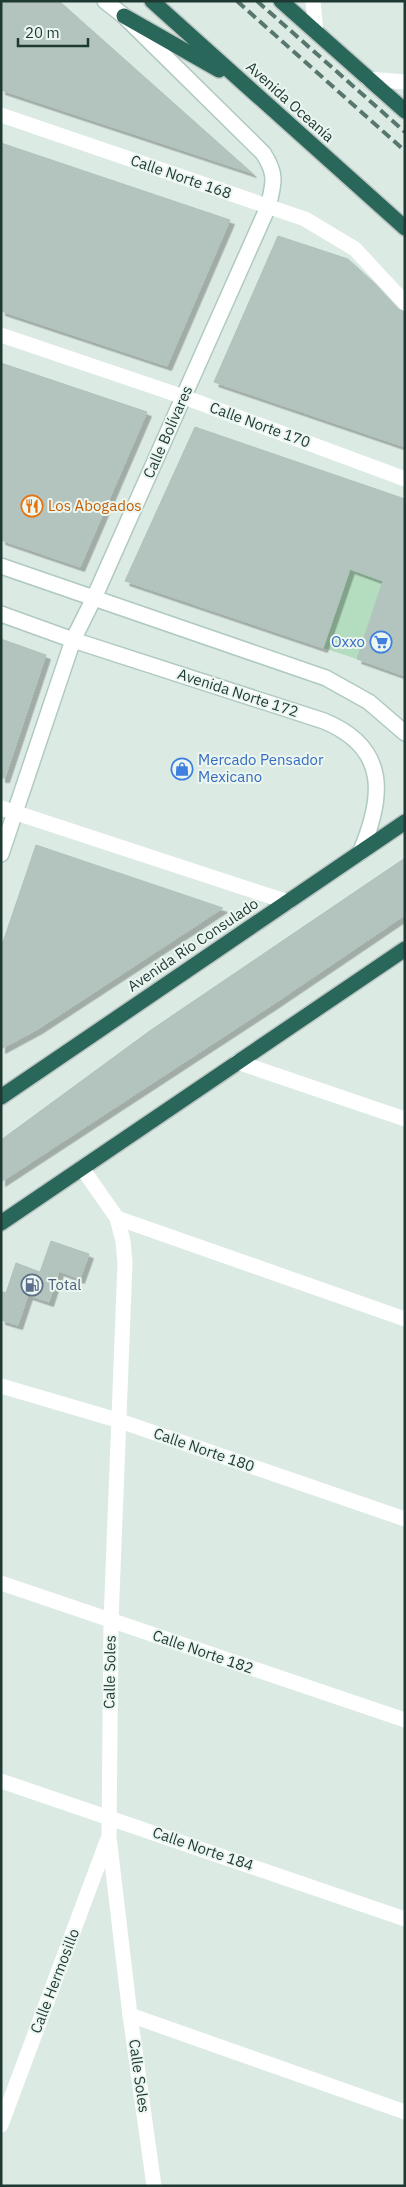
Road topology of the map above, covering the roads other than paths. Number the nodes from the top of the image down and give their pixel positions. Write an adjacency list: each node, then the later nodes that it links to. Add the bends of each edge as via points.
1 (105, 1): 5 (street)
2 (152, 1): 9 (highway, Avenida Oceanía)
3 (281, 1): 6 (highway)
4 (313, 1): 6 (street)
5 (124, 16): 9 (highway); 12 (street, Calle Bolívares, via 263,153 271,166 274,182)
6 (316, 32): 7 (highway)
7 (368, 78): 8 (street); 10 (highway)
8 (405, 82)
9 (244, 85): 13 (highway, Avenida Oceanía)
10 (405, 111)
11 (1, 115): 12 (street, Calle Norte 168)
12 (268, 207): 14 (street, Calle Norte 168, via 305,219 355,250); 16 (street, Calle Bolívares)
13 (405, 228)
14 (405, 303)
15 (1, 335): 16 (street, Calle Norte 170)
16 (184, 397): 17 (street, Calle Norte 170); 19 (street, Calle Bolívares)
17 (405, 479)
18 (1, 566): 19 (street)
19 (94, 598): 21 (street, Calle Bolívares); 22 (street, via 326,678 369,702)
20 (1, 614): 21 (street, Avenida Norte 172)
21 (73, 640): 23 (street, Calle Bolívares); 25 (street, Avenida Norte 172, via 324,721 348,734 366,754 376,780 376,807)
22 (405, 733)
23 (8, 810): 26 (street, Calle Bolívares); 27 (street)
24 (405, 822): 25 (highway, Avenida Río Consulado)
25 (360, 853): 27 (highway, Avenida Río Consulado)
26 (1, 854)
27 (288, 902): 30 (highway, Avenida Río Consulado)
28 (405, 949): 29 (highway)
29 (237, 1062): 31 (street); 32 (highway)
30 (1, 1097)
31 (405, 1119)
32 (82, 1168): 33 (street, Calle Soles); 34 (highway)
33 (117, 1218): 35 (street); 37 (street, Calle Soles, via 125,1263)
34 (1, 1223)
35 (405, 1319)
36 (1, 1386): 37 (street, Calle Norte 180)
37 (117, 1420): 38 (street, Calle Norte 180); 40 (street, Calle Soles)
38 (405, 1519)
39 (1, 1583): 40 (street, Calle Norte 182)
40 (111, 1621): 41 (street, Calle Norte 182); 43 (street, Calle Soles)
41 (405, 1720)
42 (1, 1781): 43 (street, Calle Norte 184)
43 (109, 1817): 44 (street, Calle Soles); 45 (street, Calle Norte 184)
44 (109, 1838): 46 (street, Calle Soles); 48 (street, Calle Hermosillo)
45 (405, 1919)
46 (130, 2015): 47 (street); 49 (street, Calle Soles)
47 (405, 2112)
48 (1, 2125)
49 (154, 2186)

